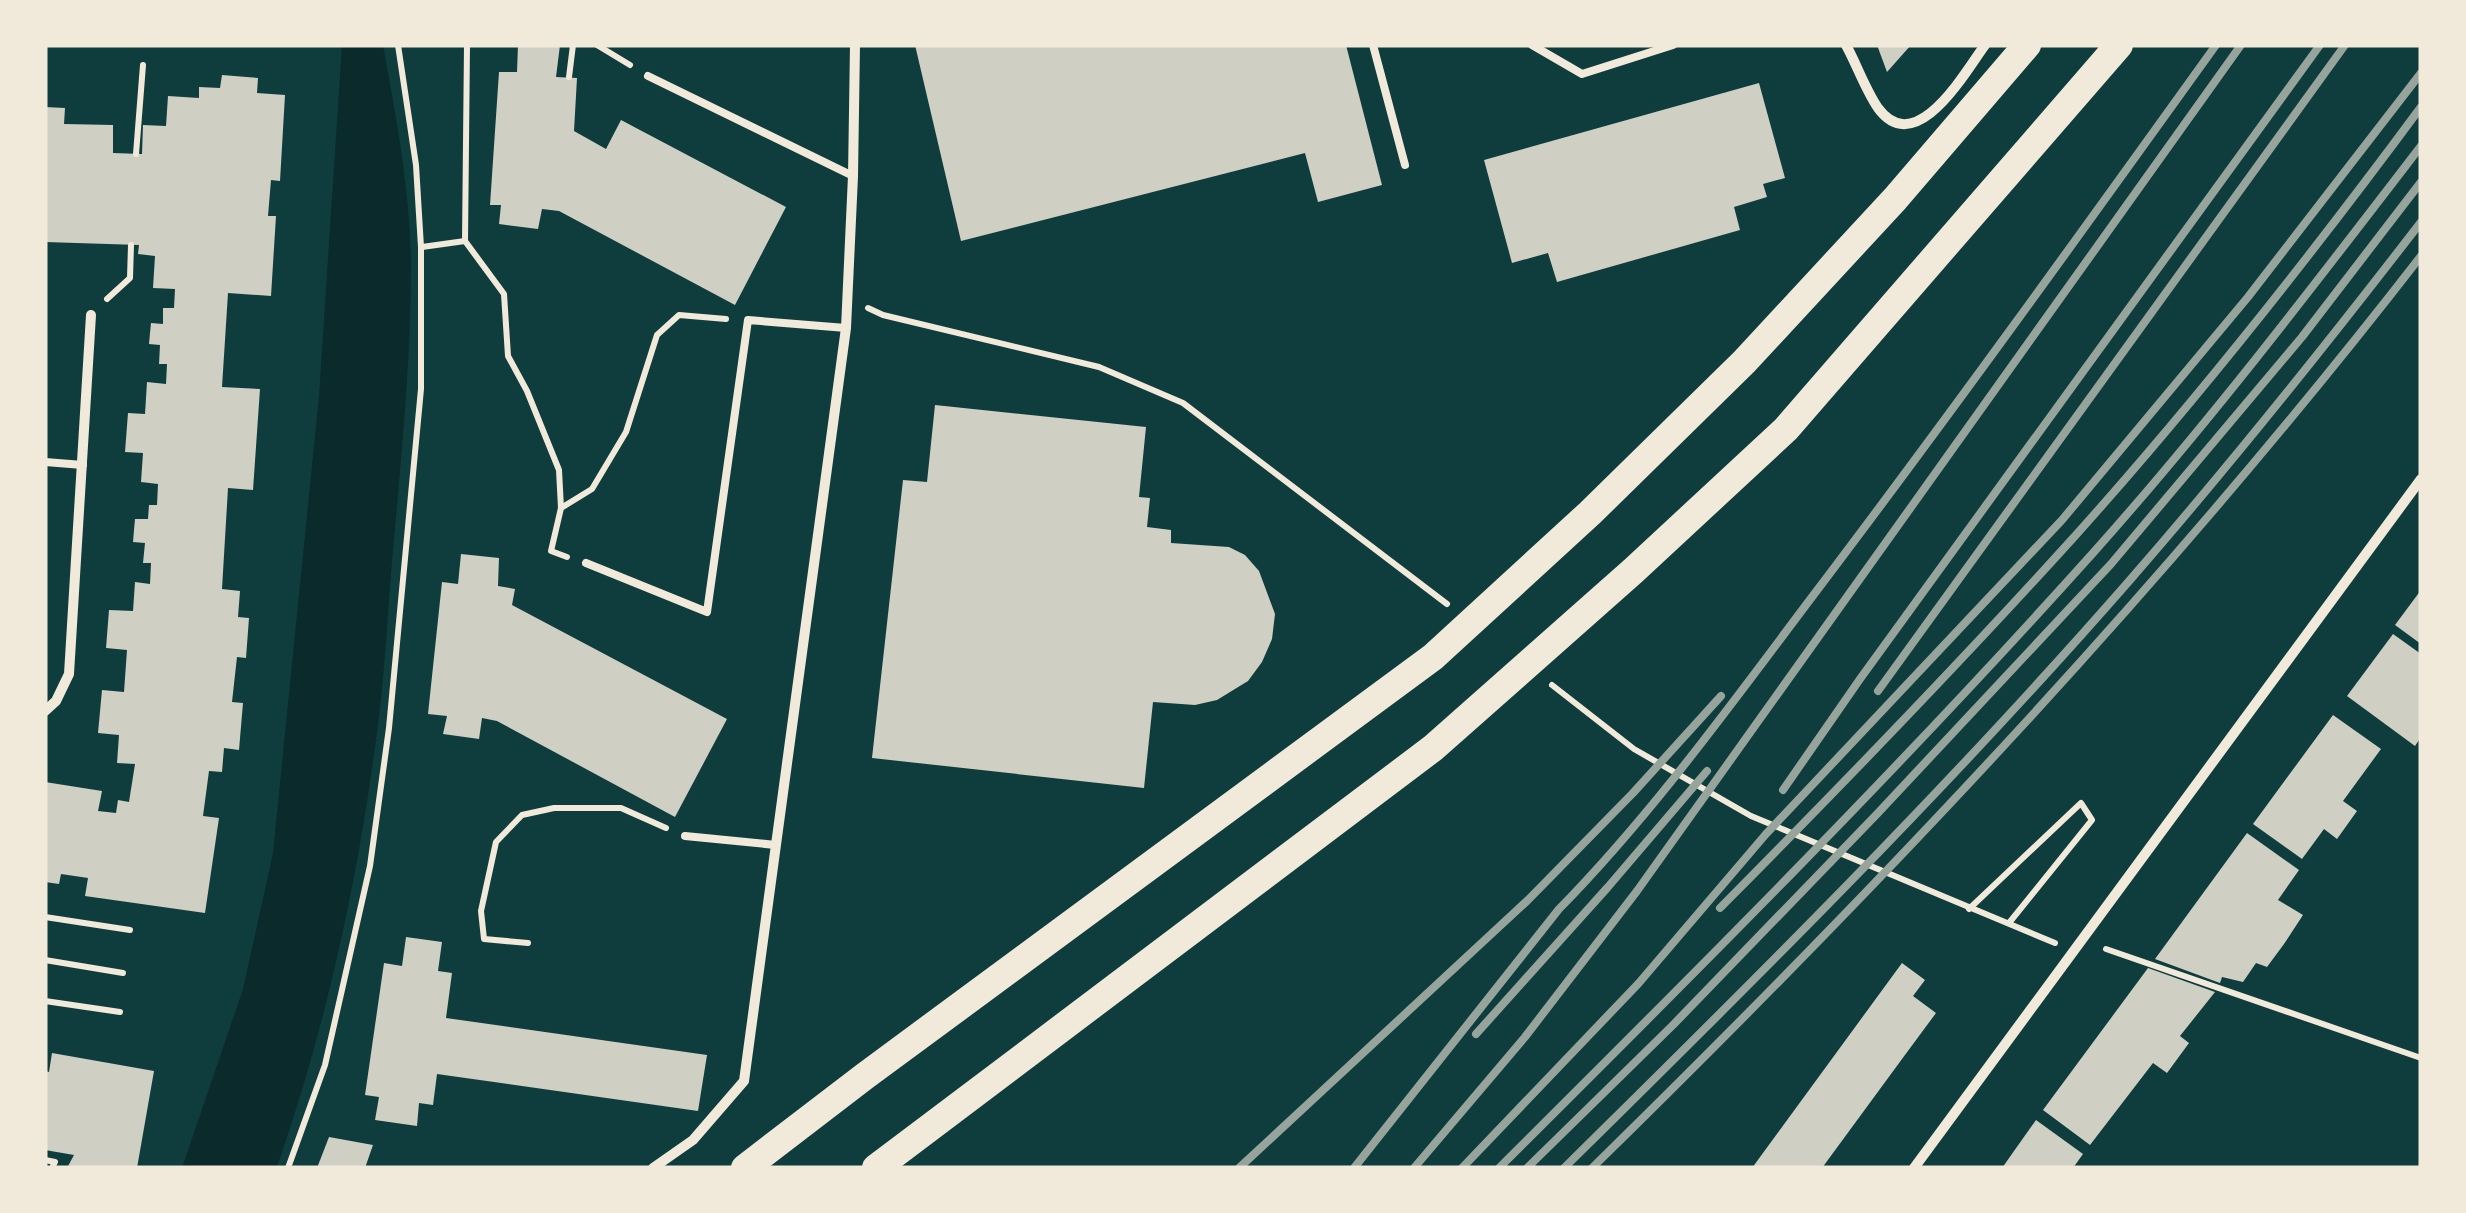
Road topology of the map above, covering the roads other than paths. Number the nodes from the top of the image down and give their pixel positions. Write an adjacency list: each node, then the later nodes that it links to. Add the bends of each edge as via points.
1 (855, 45): 11 (street)
2 (1373, 45): 10 (lane)
3 (1532, 45): 4 (lane, via 1582,74)
4 (1673, 45)
5 (1846, 45): 6 (street, via 1879,110 1914,124 1933,113)
6 (1985, 45)
7 (2027, 45): 22 (highway, via 1744,362 1433,657)
8 (2119, 45): 23 (highway, via 1786,429 1633,571 1433,748)
9 (648, 76): 11 (lane)
10 (1406, 165)
11 (853, 176): 13 (street)
12 (91, 315): 15 (street)
13 (846, 328): 17 (lane, via 748,320 707,612); 20 (street)
14 (45, 462): 15 (lane)
15 (83, 465): 18 (street, via 69,674)
16 (2420, 483): 24 (street)
17 (586, 563)
18 (45, 711)
19 (685, 836): 20 (lane)
20 (776, 845): 21 (street, via 744,1081 693,1140)
21 (654, 1168)
22 (745, 1168)
23 (876, 1168)
24 (1914, 1168)

